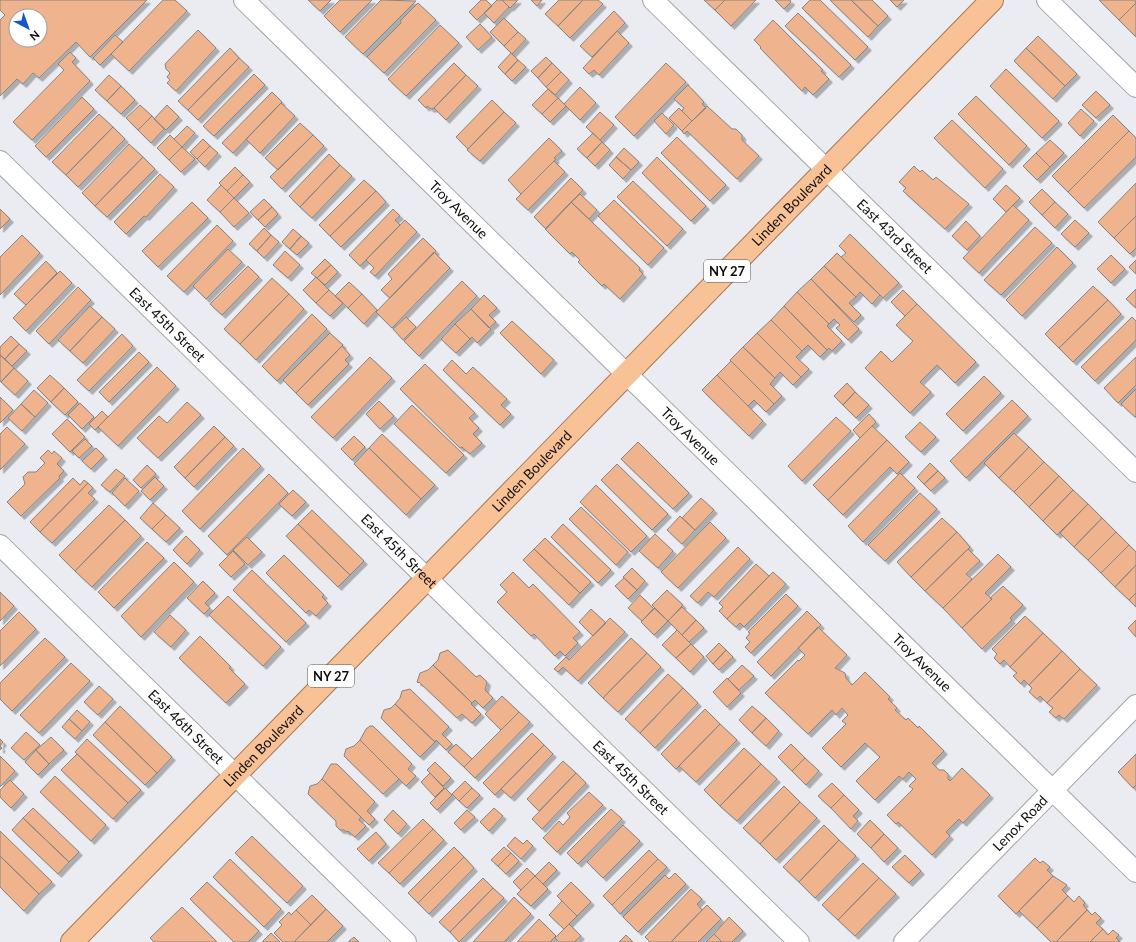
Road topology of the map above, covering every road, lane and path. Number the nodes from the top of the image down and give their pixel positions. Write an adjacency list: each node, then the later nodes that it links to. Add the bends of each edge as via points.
1 (244, 0): 8 (street, Troy Avenue)
2 (653, 0): 7 (street, East 43rd Street)
3 (992, 0): 7 (highway, Linden Boulevard / NY 27)
4 (1047, 0): 5 (street)
5 (1136, 87)
6 (0, 161): 11 (street, East 45th Street)
7 (827, 169): 8 (highway, Linden Boulevard / NY 27); 9 (street, East 43rd Street)
8 (626, 373): 11 (highway, Linden Boulevard / NY 27); 14 (street, Troy Avenue)
9 (1136, 472)
10 (0, 545): 13 (street, East 46th Street)
11 (427, 578): 13 (highway, Linden Boulevard / NY 27); 18 (street, East 45th Street)
12 (1136, 705): 14 (street, Lenox Road)
13 (235, 774): 16 (highway, Linden Boulevard / NY 27); 17 (street, East 46th Street)
14 (1053, 790): 15 (street, Troy Avenue); 19 (street, Lenox Road)
15 (1136, 872)
16 (72, 942)
17 (406, 942)
18 (798, 942)
19 (904, 942)

